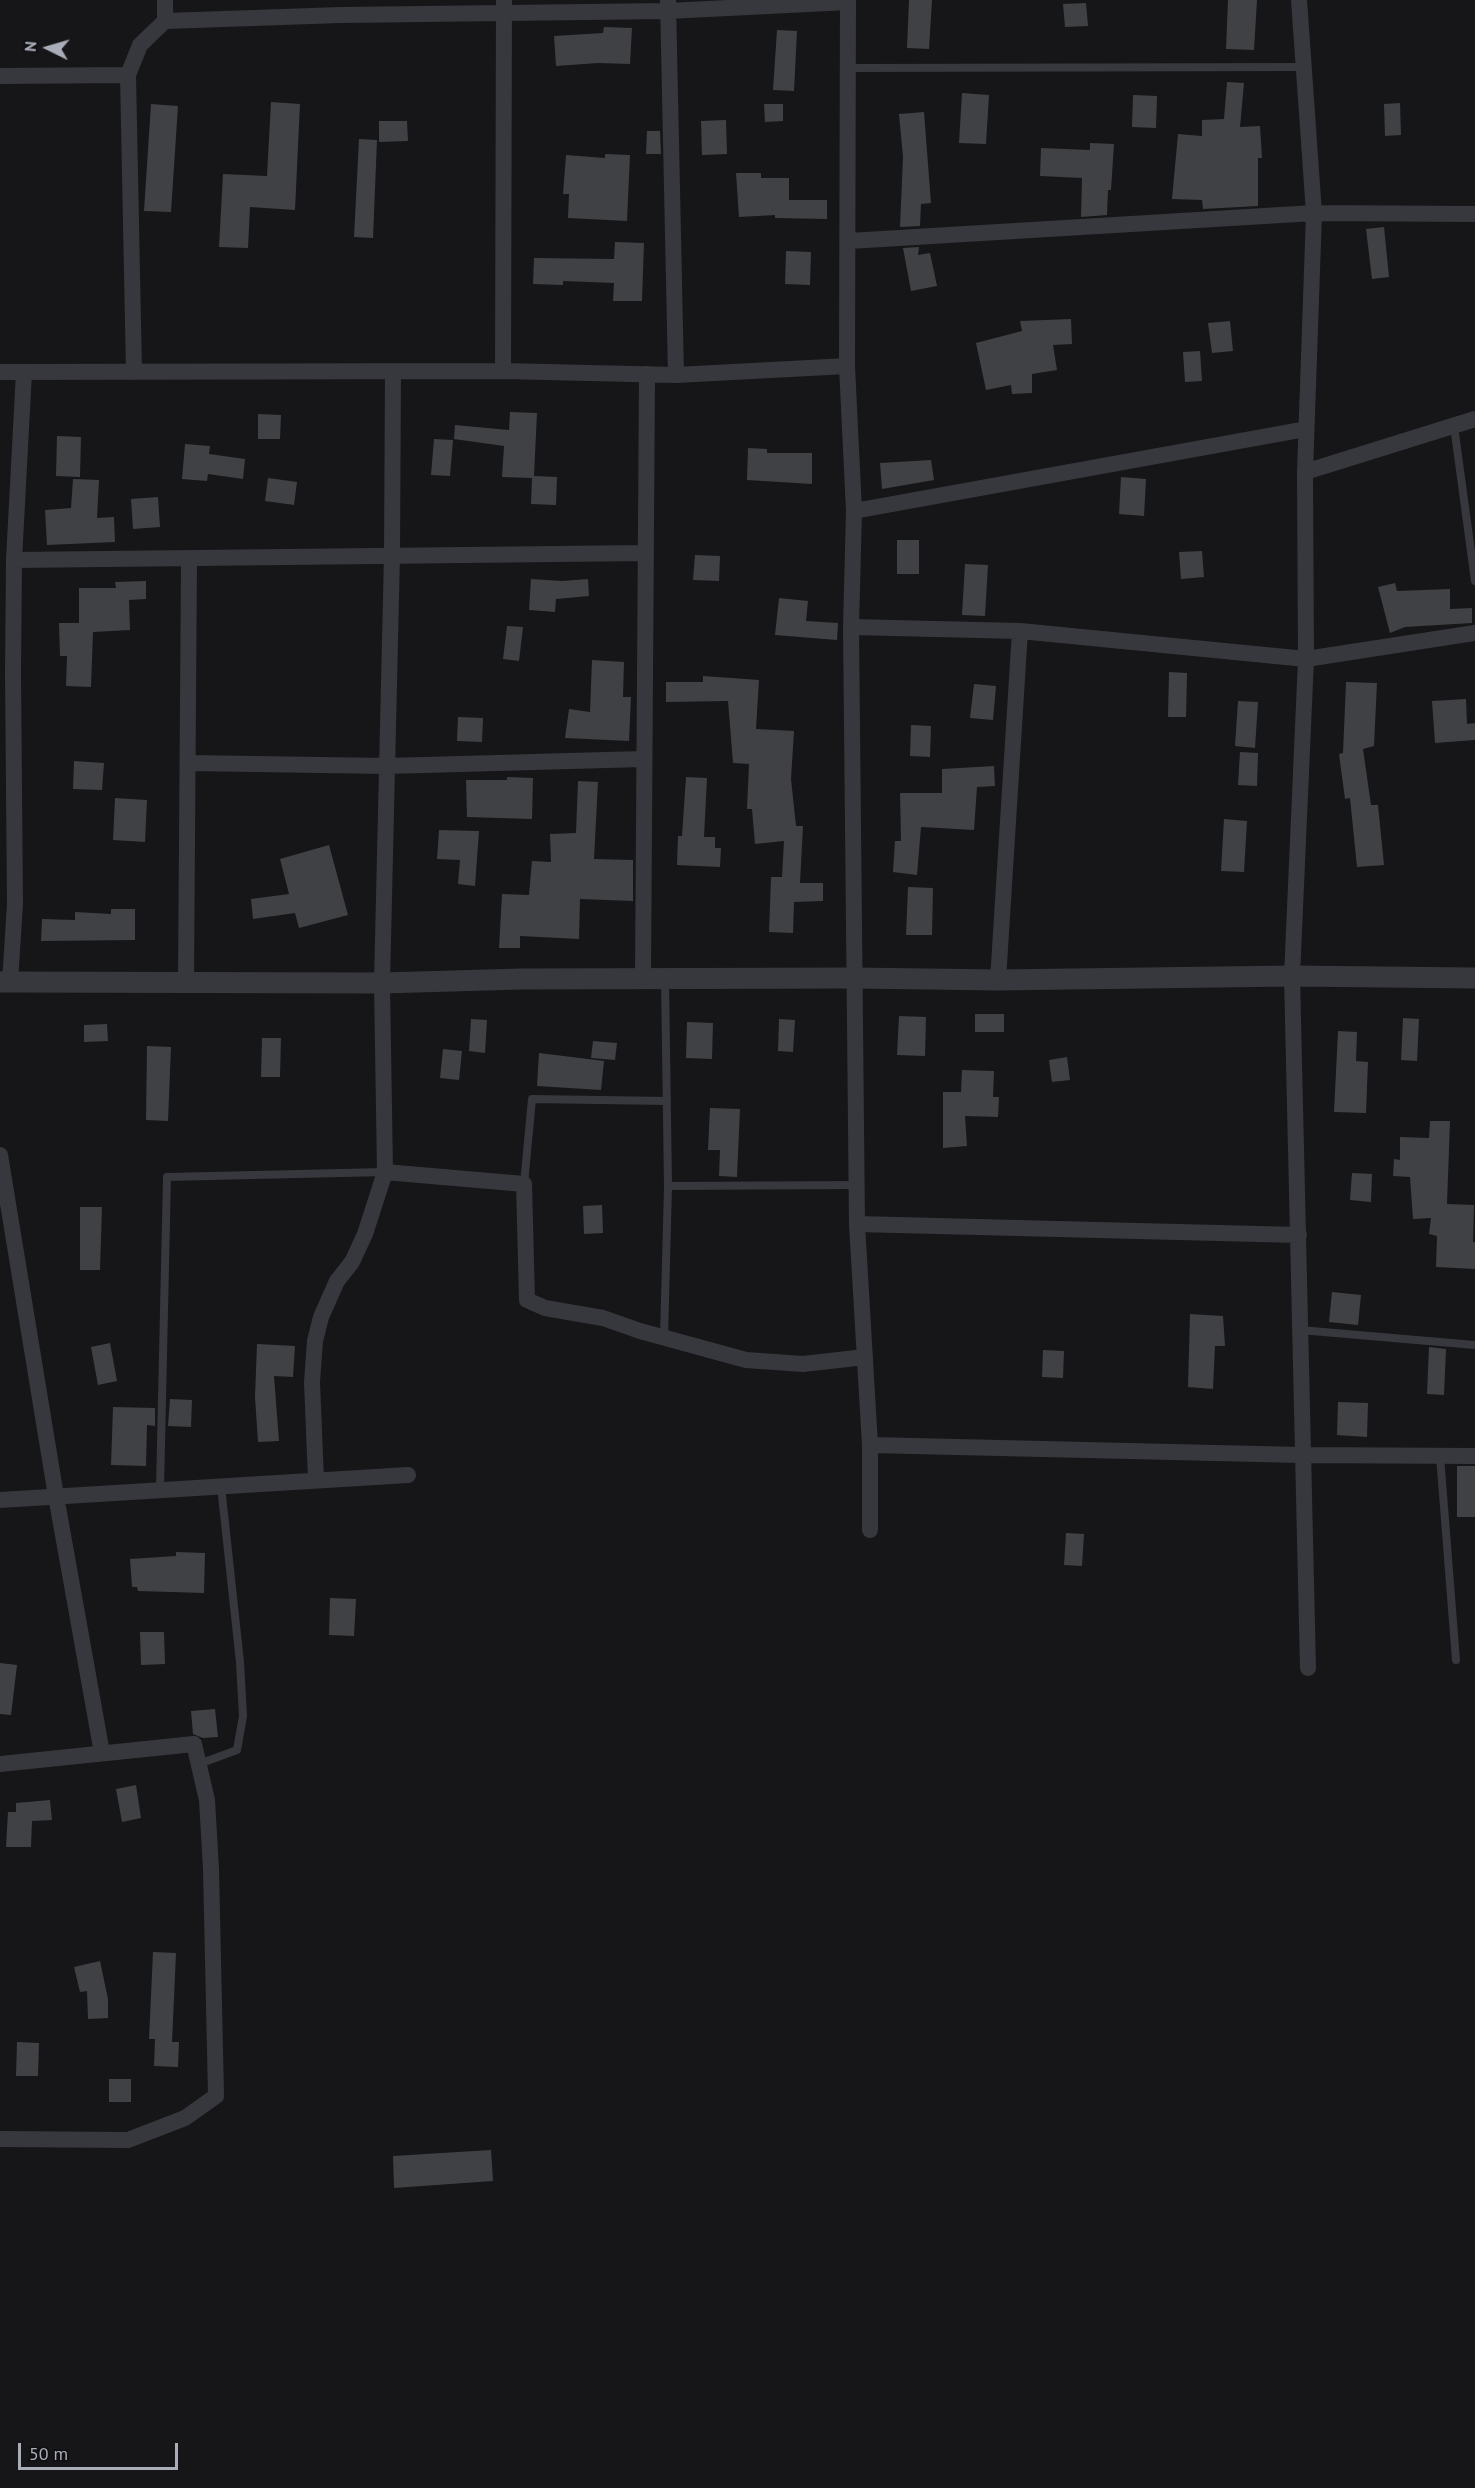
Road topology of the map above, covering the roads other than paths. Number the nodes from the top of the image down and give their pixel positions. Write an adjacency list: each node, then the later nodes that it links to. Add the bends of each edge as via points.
1 (165, 0): 7 (street)
2 (1299, 0): 8 (street)
3 (848, 1): 4 (street); 9 (street)
4 (668, 6): 6 (street); 22 (street)
5 (341, 7): 6 (street); 7 (street)
6 (504, 7): 16 (street)
7 (165, 21): 10 (street, via 140,45)
8 (1304, 67): 9 (lane); 12 (street)
9 (848, 68): 14 (street)
10 (128, 75): 11 (street); 19 (street)
11 (0, 76)
12 (1314, 213): 13 (street); 14 (street); 25 (street)
13 (1475, 214)
14 (849, 241): 15 (street)
15 (847, 366): 22 (street); 27 (street)
16 (503, 371): 20 (street); 21 (street)
17 (0, 372): 18 (street)
18 (24, 372): 19 (street); 31 (street)
19 (134, 372): 20 (street)
20 (393, 372): 29 (street)
21 (647, 374): 22 (street); 28 (street)
22 (675, 375)
23 (1475, 419): 24 (street)
24 (1454, 426): 26 (street); 32 (lane)
25 (1306, 429): 26 (street); 27 (street)
26 (1305, 472): 36 (street)
27 (854, 511): 33 (street)
28 (646, 553): 29 (street); 38 (street)
29 (392, 555): 30 (street); 40 (street)
30 (189, 559): 31 (street); 39 (street)
31 (14, 560): 37 (street)
32 (1475, 581)
33 (851, 627): 34 (street); 44 (street)
34 (1020, 631): 36 (street); 46 (street)
35 (1475, 633): 36 (street)
36 (1306, 659): 41 (street)
37 (6, 673): 48 (street, via 15,903)
38 (643, 759): 40 (street); 42 (street)
39 (189, 764): 40 (street); 47 (street)
40 (387, 766): 49 (street)
41 (1292, 976): 45 (street); 46 (street); 57 (street)
42 (643, 978): 43 (street); 49 (street)
43 (665, 978): 44 (street); 50 (lane)
44 (855, 978): 46 (street); 54 (street)
45 (1475, 978)
46 (998, 980)
47 (186, 981): 48 (street); 49 (street)
48 (5, 982)
49 (382, 983): 52 (street)
50 (667, 1101): 53 (lane, via 532,1099); 55 (lane)
51 (0, 1155): 70 (street)
52 (385, 1172): 53 (street); 67 (street, via 365,1234 352,1263 337,1281 315,1341); 69 (lane, via 167,1177)
53 (524, 1184): 59 (street, via 527,1300)
54 (857, 1185): 55 (lane); 56 (street)
55 (668, 1186): 59 (lane)
56 (857, 1224): 57 (street); 61 (street)
57 (1299, 1235): 58 (street)
58 (1300, 1330): 60 (lane); 63 (street)
59 (664, 1338): 61 (street, via 746,1360 802,1364)
60 (1475, 1345)
61 (865, 1357): 62 (street)
62 (870, 1445): 63 (street); 72 (street)
63 (1302, 1455): 64 (street); 74 (street)
64 (1440, 1456): 65 (street); 73 (lane)
65 (1475, 1456)
66 (408, 1475): 67 (street)
67 (315, 1480): 68 (street)
68 (221, 1486): 69 (street); 77 (lane, via 243,1716 237,1750)
69 (160, 1488): 70 (street)
70 (56, 1496): 71 (street); 75 (street)
71 (0, 1500)
72 (870, 1530)
73 (1456, 1660)
74 (1308, 1668)
75 (102, 1753): 76 (street); 77 (street, via 194,1744)
76 (0, 1764)
77 (199, 1764): 78 (street, via 207,1800 211,1869 216,2096 185,2118 128,2140)
78 (0, 2139)

